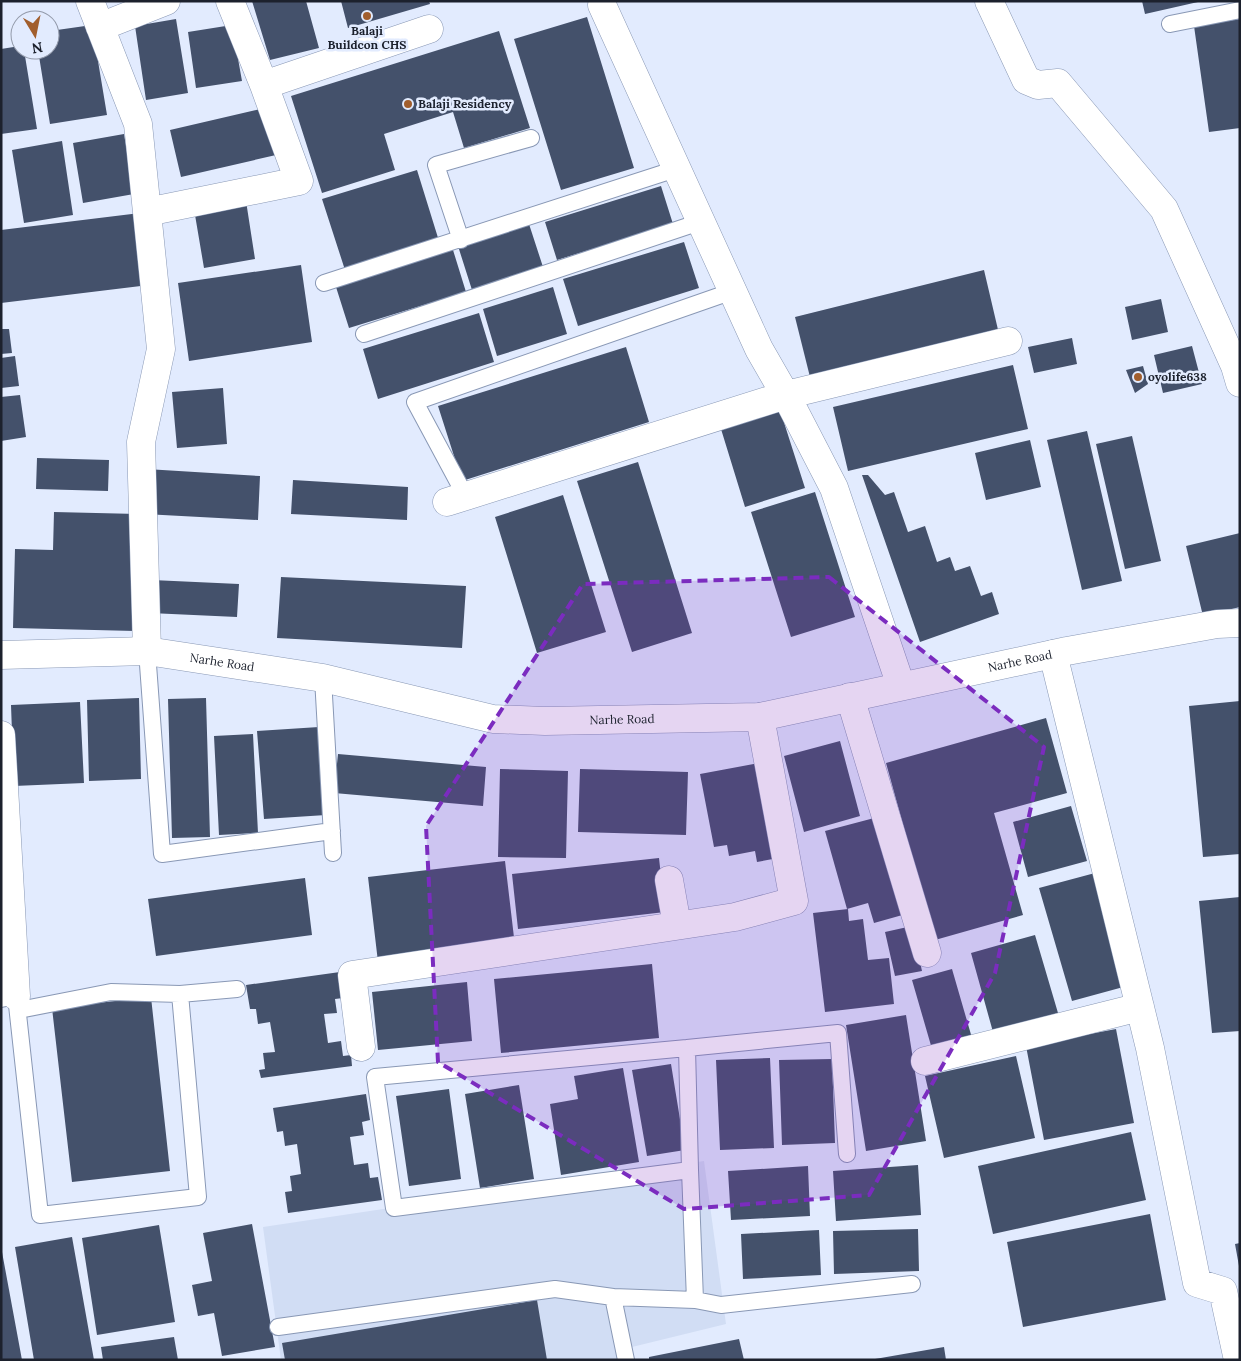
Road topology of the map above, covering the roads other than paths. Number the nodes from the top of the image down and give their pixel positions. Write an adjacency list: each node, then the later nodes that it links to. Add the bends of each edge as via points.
1 (90, 1): 8 (street)
2 (166, 1): 8 (street)
3 (230, 1): 10 (street)
4 (989, 1): 20 (street, via 1026,80 1038,85 1058,83 1164,209)
5 (602, 5): 12 (street)
6 (1240, 10): 7 (lane)
7 (1170, 24)
8 (100, 27): 13 (street, via 138,124)
9 (429, 29): 10 (street)
10 (264, 85): 13 (street, via 299,181)
11 (531, 138): 15 (lane, via 436,165)
12 (676, 169): 14 (street); 15 (lane)
13 (147, 212): 24 (street, via 161,349 141,442)
14 (700, 222): 17 (street); 18 (lane)
15 (461, 240): 16 (lane)
16 (324, 283)
17 (733, 291): 21 (street, via 759,349); 22 (lane, via 415,402)
18 (364, 334)
19 (1008, 341): 21 (street)
20 (1240, 383)
21 (786, 395): 22 (street); 28 (street, via 834,488)
22 (457, 500)
23 (1240, 623): 25 (street, Narhe Road, via 1217,624)
24 (147, 651): 26 (street, Narhe Road); 27 (street, Narhe Road); 32 (lane, via 162,854)
25 (1052, 654): 28 (street, Narhe Road); 40 (street)
26 (1, 655)
27 (323, 678): 30 (street, Narhe Road, via 493,719); 32 (lane)
28 (901, 686): 29 (street, Narhe Road)
29 (850, 697): 30 (street, Narhe Road); 36 (street)
30 (760, 717): 35 (street, via 794,901 735,917)
31 (1, 735): 39 (street)
32 (332, 831): 33 (lane)
33 (333, 853)
34 (669, 880): 35 (street)
35 (677, 926): 41 (street, via 352,975)
36 (927, 953)
37 (237, 989): 38 (lane)
38 (180, 994): 39 (lane, via 111,992); 39 (lane, via 198,1197 40,1215)
39 (12, 1002)
40 (1140, 1007): 43 (street); 51 (street, via 1197,1283 1223,1291)
41 (361, 1047)
42 (687, 1048): 44 (lane, via 838,1033); 45 (lane); 45 (lane, via 375,1077 394,1208)
43 (925, 1061)
44 (846, 1154)
45 (690, 1170): 48 (lane)
46 (912, 1284): 48 (lane, via 721,1305)
47 (614, 1297): 48 (lane); 49 (lane, via 555,1289); 50 (lane)
48 (695, 1300)
49 (278, 1327)
50 (626, 1360)
51 (1238, 1360)

